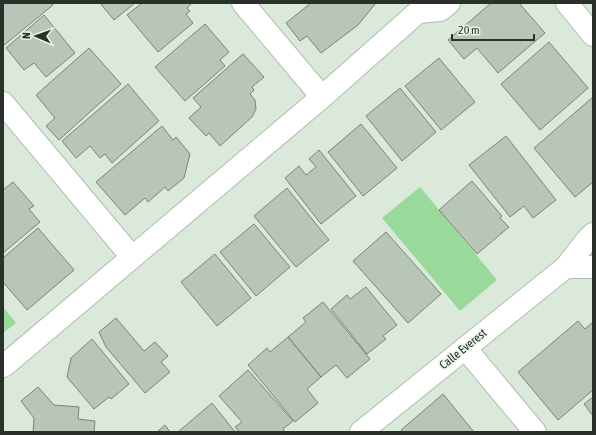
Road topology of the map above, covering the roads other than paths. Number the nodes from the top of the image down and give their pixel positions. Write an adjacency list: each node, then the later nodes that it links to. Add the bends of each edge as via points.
1 (243, 3): 6 (street)
2 (449, 3): 4 (street, via 440,10)
3 (567, 3): 5 (street)
4 (420, 8): 6 (street)
5 (593, 35)
6 (322, 97): 9 (street)
7 (3, 103): 9 (street)
8 (593, 234): 10 (street, Calle Everest)
9 (132, 257): 13 (street)
10 (566, 267): 11 (street); 12 (street, Calle Everest)
11 (593, 267)
12 (465, 348): 14 (street, Calle Everest); 15 (street)
13 (3, 366)
14 (361, 432)
15 (535, 432)

